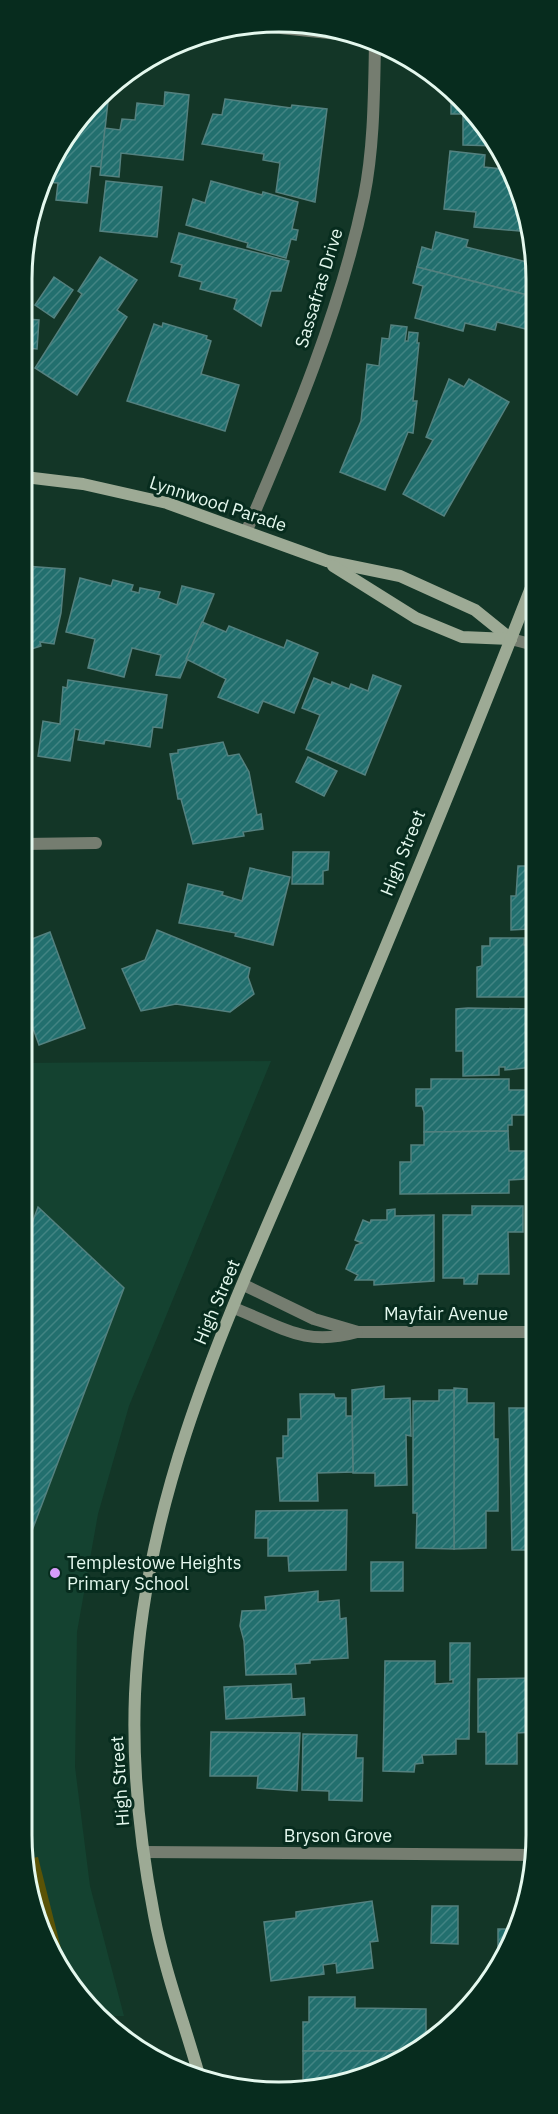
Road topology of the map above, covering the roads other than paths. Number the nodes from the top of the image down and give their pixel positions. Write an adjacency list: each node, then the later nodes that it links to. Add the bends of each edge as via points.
1 (375, 50): 3 (street, Sassafras Drive, via 364,195 346,273 317,358)
2 (32, 478): 3 (main road, Lynnwood Parade, via 83,484 167,503)
3 (247, 531): 4 (main road, Lynnwood Parade)
4 (327, 561): 6 (main road, Lynnwood Parade, via 400,576 475,610); 6 (main road, Lynnwood Parade, via 416,618 462,637)
5 (526, 601): 6 (main road, High Street)
6 (511, 639): 7 (street); 10 (main road, High Street)
7 (526, 643)
8 (96, 843): 9 (street)
9 (32, 844)
10 (244, 1285): 11 (main road, High Street); 12 (street, Mayfair Avenue, via 314,1319)
11 (234, 1308): 12 (street, Mayfair Avenue, via 304,1337 332,1339); 14 (main road, High Street, via 174,1465 141,1614 135,1696 135,1779)
12 (358, 1332): 13 (street, Mayfair Avenue)
13 (526, 1332)
14 (144, 1852): 15 (street, Bryson Grove); 16 (main road, High Street, via 154,1917)
15 (526, 1855)
16 (197, 2068)

